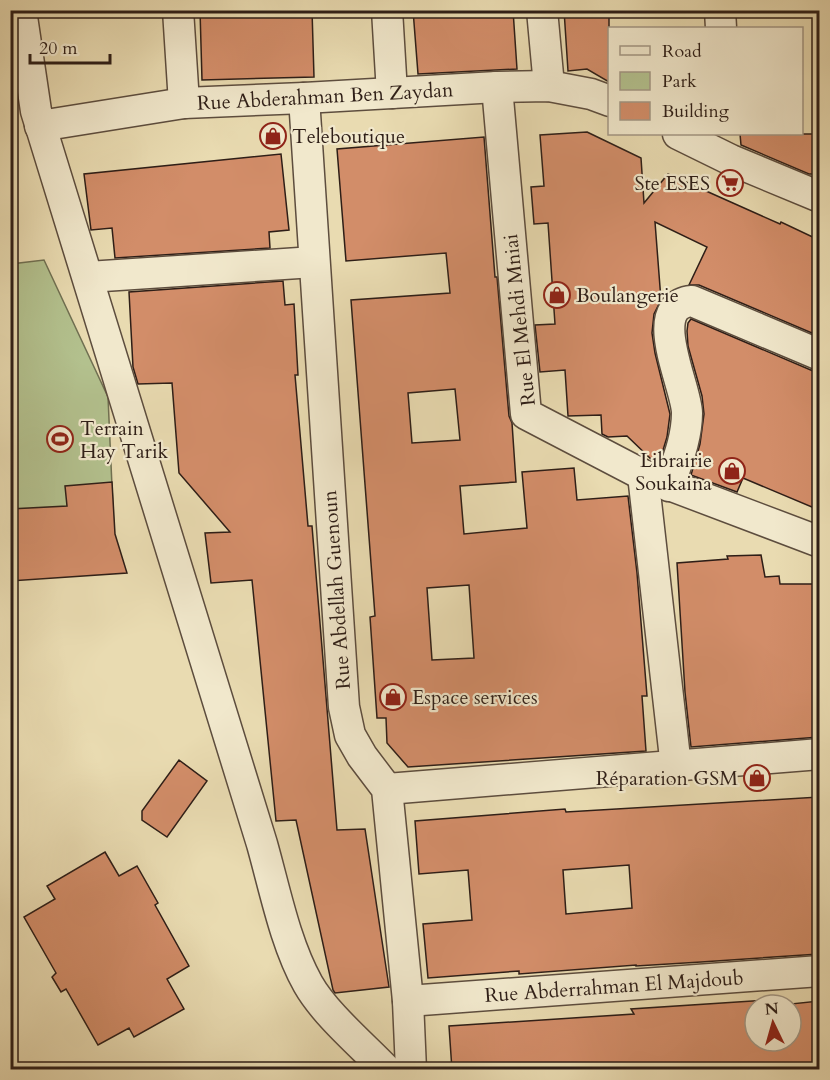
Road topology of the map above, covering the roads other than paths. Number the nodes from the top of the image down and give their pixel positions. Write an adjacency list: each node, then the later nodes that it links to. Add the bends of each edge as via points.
1 (21, 10): 13 (street)
2 (178, 10): 12 (street)
3 (387, 10): 9 (street)
4 (542, 10): 7 (street)
5 (720, 10): 6 (street)
6 (721, 27)
7 (549, 86): 8 (street, Rue Abderahman Ben Zaydan); 11 (street, Rue Abderahman Ben Zaydan)
8 (497, 87): 9 (street, Rue Abderahman Ben Zaydan); 20 (street, Rue El Mehdi Mniai, via 526,414)
9 (392, 93): 10 (street, Rue Abderahman Ben Zaydan)
10 (304, 98): 12 (street, Rue Abderahman Ben Zaydan); 17 (street, Rue Abdellah Guenoun)
11 (608, 101)
12 (184, 103): 13 (street, Rue Abderahman Ben Zaydan)
13 (40, 126): 18 (street)
14 (682, 135): 15 (street)
15 (730, 147): 16 (street)
16 (819, 197)
17 (314, 262): 18 (street); 24 (street, Rue Abdellah Guenoun, via 344,707 350,735)
18 (88, 278): 27 (street, via 292,951 309,986 327,1010)
19 (819, 355): 20 (street, via 692,301 679,304 671,316 669,336 687,413 680,455)
20 (656, 480): 21 (street, Rue El Mehdi Mniai); 23 (street)
21 (819, 542)
22 (819, 754): 23 (street)
23 (675, 767): 24 (street)
24 (387, 789): 26 (street)
25 (819, 971): 26 (street, Rue Abderrahman El Majdoub)
26 (408, 1001): 28 (street)
27 (386, 1070)
28 (411, 1070)

